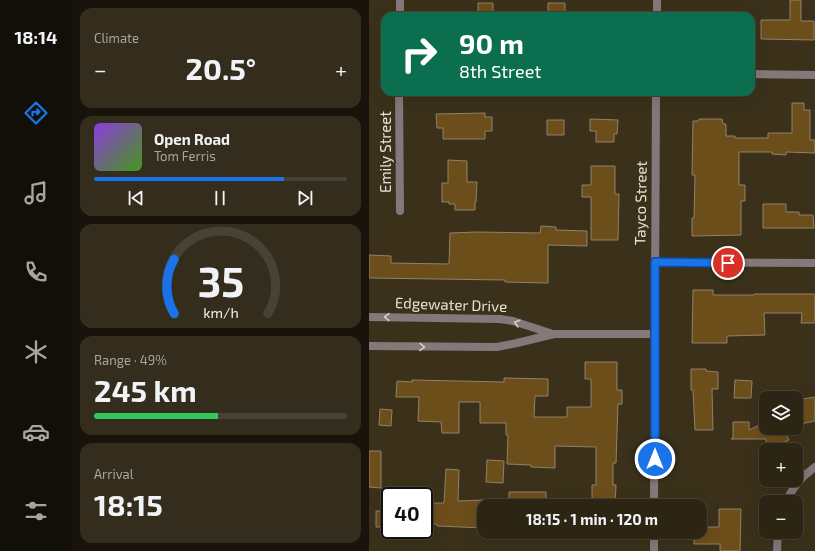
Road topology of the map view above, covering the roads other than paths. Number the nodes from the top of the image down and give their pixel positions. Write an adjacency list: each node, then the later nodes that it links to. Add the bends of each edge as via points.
1 (400, 0): 3 (street)
2 (657, 0): 4 (street)
3 (399, 12)
4 (657, 12)
5 (755, 74): 6 (street)
6 (815, 74)
7 (399, 96): 9 (street, Emily Street)
8 (656, 96): 10 (street, Tayco Street)
9 (400, 211)
10 (655, 262): 11 (street); 14 (street, Tayco Street)
11 (815, 263)
12 (369, 317): 13 (street, Edgewater Drive, one-way to 12, via 500,318)
13 (554, 334): 14 (street, Edgewater Drive); 15 (street, Edgewater Drive, one-way to 13, via 497,347)
14 (655, 334): 18 (street, Tayco Street)
15 (369, 346)
16 (815, 467): 17 (street, via 794,487)
17 (790, 495)
18 (654, 499)
19 (654, 539): 21 (street)
20 (778, 539): 22 (street)
21 (654, 551)
22 (777, 551)

